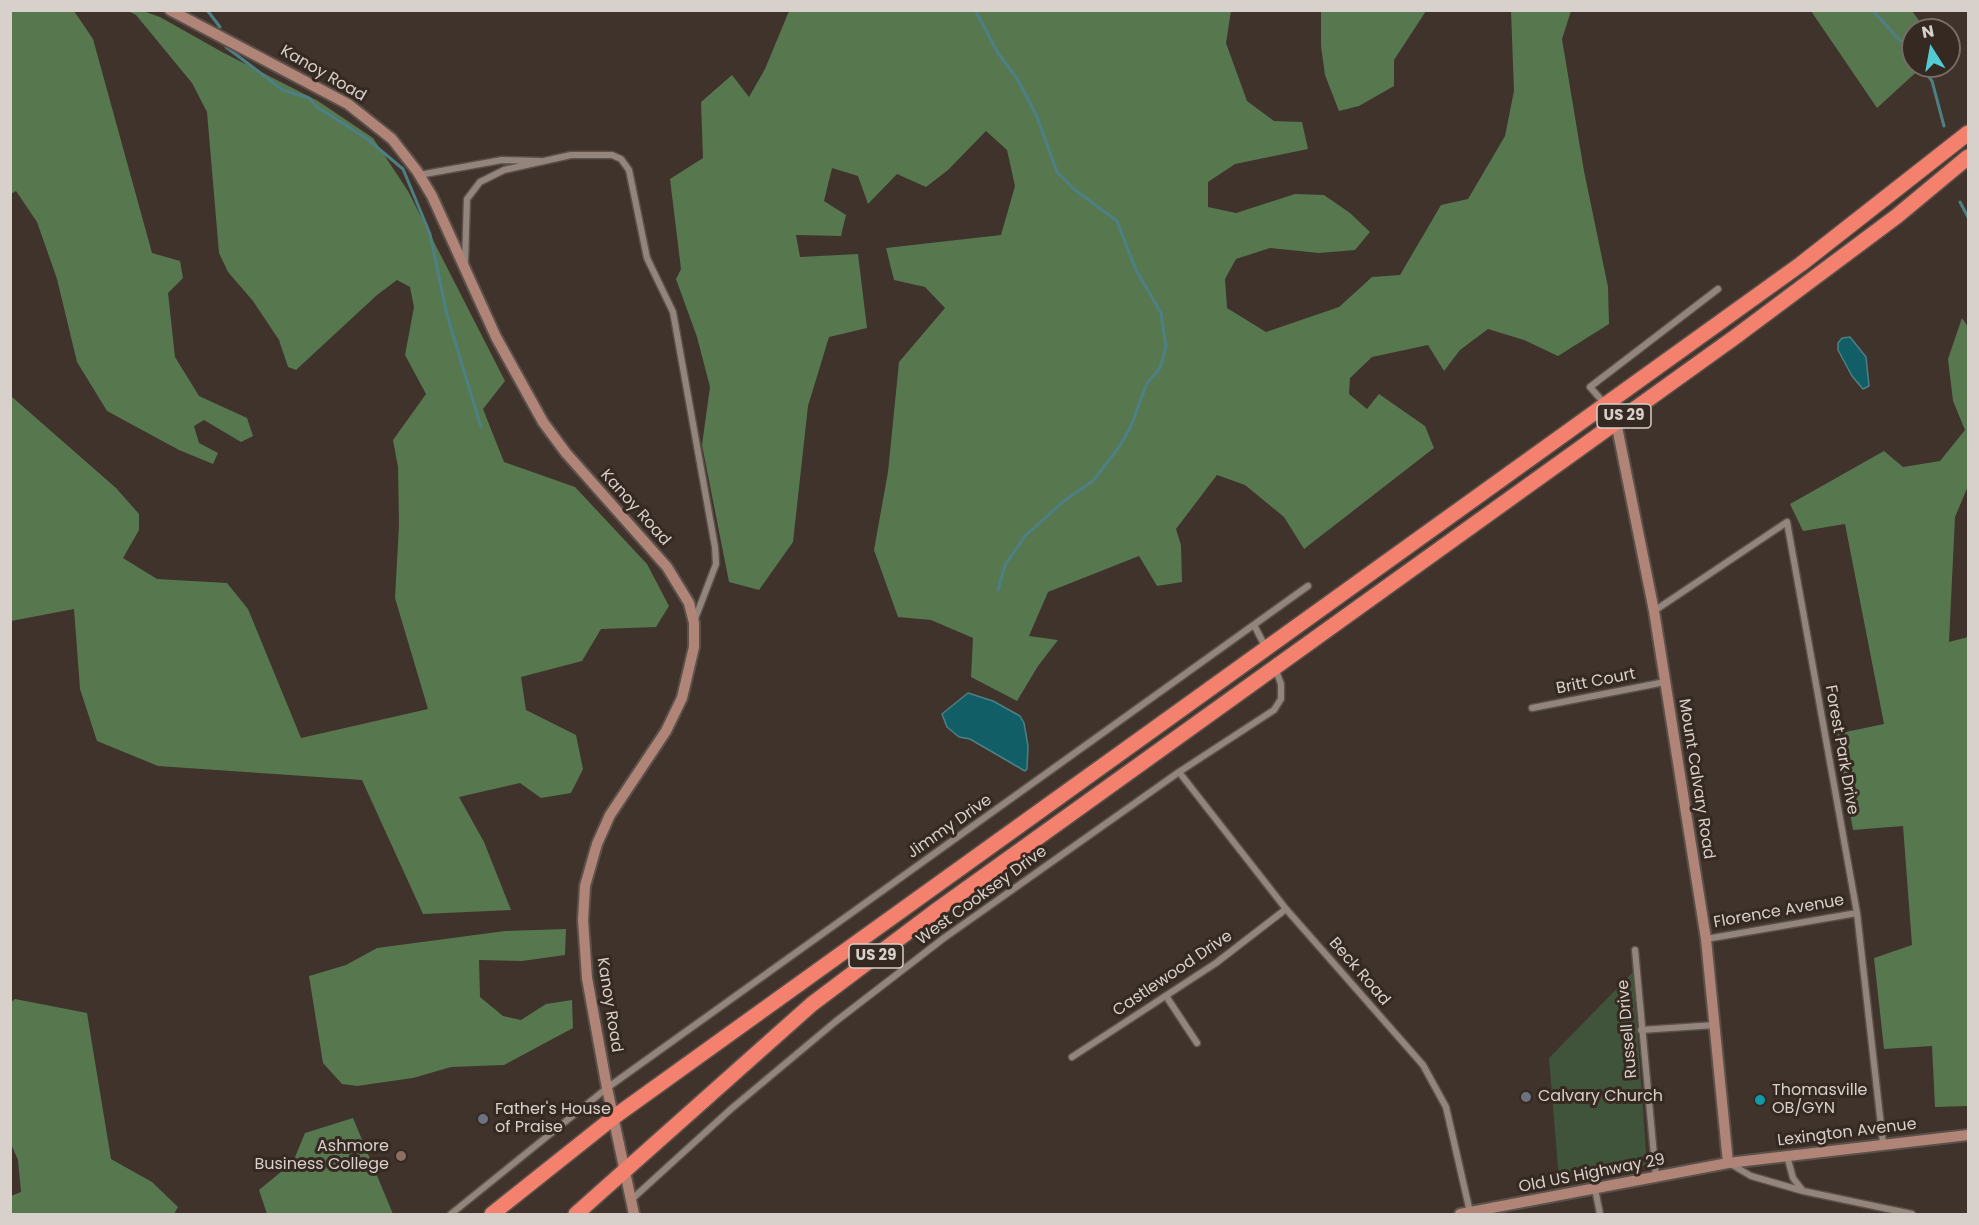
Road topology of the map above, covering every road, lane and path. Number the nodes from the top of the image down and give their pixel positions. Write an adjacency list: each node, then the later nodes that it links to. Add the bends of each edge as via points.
1 (171, 11): 5 (street, Kanoy Road, via 348,104 392,139)
2 (1968, 133): 8 (highway, US 29, via 1801,264)
3 (1968, 157): 9 (highway, US 29, via 1897,216)
4 (546, 162): 5 (street, via 501,160); 6 (street, via 504,170 473,190 467,199); 12 (street, via 571,155 612,155 629,170 647,258 673,312 715,547 716,564)
5 (419, 175): 6 (street, Kanoy Road)
6 (465, 267): 12 (street, Kanoy Road, via 501,347 543,422 572,461 667,567 689,603)
7 (1718, 289): 8 (street, via 1590,387)
8 (1606, 405): 9 (street, Mount Calvary Road); 14 (highway, US 29)
9 (1616, 422): 11 (street, Mount Calvary Road); 15 (highway, US 29)
10 (1308, 586): 13 (street, Jimmy Drive)
11 (1654, 611): 16 (street, Mount Calvary Road); 20 (street, Forest Park Drive, via 1787,522)
12 (694, 623): 28 (street, Kanoy Road, via 694,647 682,698 666,731 610,815 585,886 582,920 588,978)
13 (1254, 626): 14 (street); 28 (street, Jimmy Drive)
14 (1266, 648): 29 (highway, US 29)
15 (1275, 668): 18 (street, West Cooksey Drive, via 1281,699 1274,710); 34 (highway, US 29, via 812,1004)
16 (1665, 682): 17 (street, Britt Court); 21 (street, Mount Calvary Road)
17 (1532, 708)
18 (1179, 772): 19 (street, Beck Road); 38 (street, West Cooksey Drive, via 944,938 835,1022)
19 (1286, 909): 23 (street, Castlewood Drive); 39 (street, Beck Road, via 1423,1065 1436,1086 1446,1107)
20 (1857, 913): 21 (street, Florence Avenue); 31 (street, Forest Park Drive)
21 (1706, 939): 24 (street, Mount Calvary Road)
22 (1635, 950): 25 (street, Russell Drive)
23 (1166, 996): 26 (street); 27 (street, Castlewood Drive)
24 (1716, 1025): 25 (street); 33 (street, Mount Calvary Road)
25 (1641, 1030): 35 (street, Russell Drive)
26 (1197, 1043)
27 (1072, 1057)
28 (607, 1088): 29 (street, Kanoy Road); 40 (street, Jimmy Drive)
29 (614, 1118): 34 (street, Kanoy Road); 41 (highway, US 29)
30 (1968, 1134): 31 (street, Lexington Avenue)
31 (1883, 1143): 32 (street, Lexington Avenue)
32 (1786, 1156): 33 (street, Lexington Avenue); 37 (street, via 1793,1178)
33 (1728, 1163): 35 (street, Old US Highway 29); 37 (street, via 1751,1176)
34 (626, 1170): 38 (street, Kanoy Road); 42 (highway, US 29)
35 (1656, 1177): 36 (street, Old US Highway 29)
36 (1595, 1189): 39 (street, Old US Highway 29); 44 (street)
37 (1803, 1191): 45 (street)
38 (631, 1200): 43 (street, Kanoy Road)
39 (1465, 1213)
40 (452, 1215)
41 (492, 1215)
42 (576, 1215)
43 (634, 1215)
44 (1600, 1215)
45 (1912, 1215)

